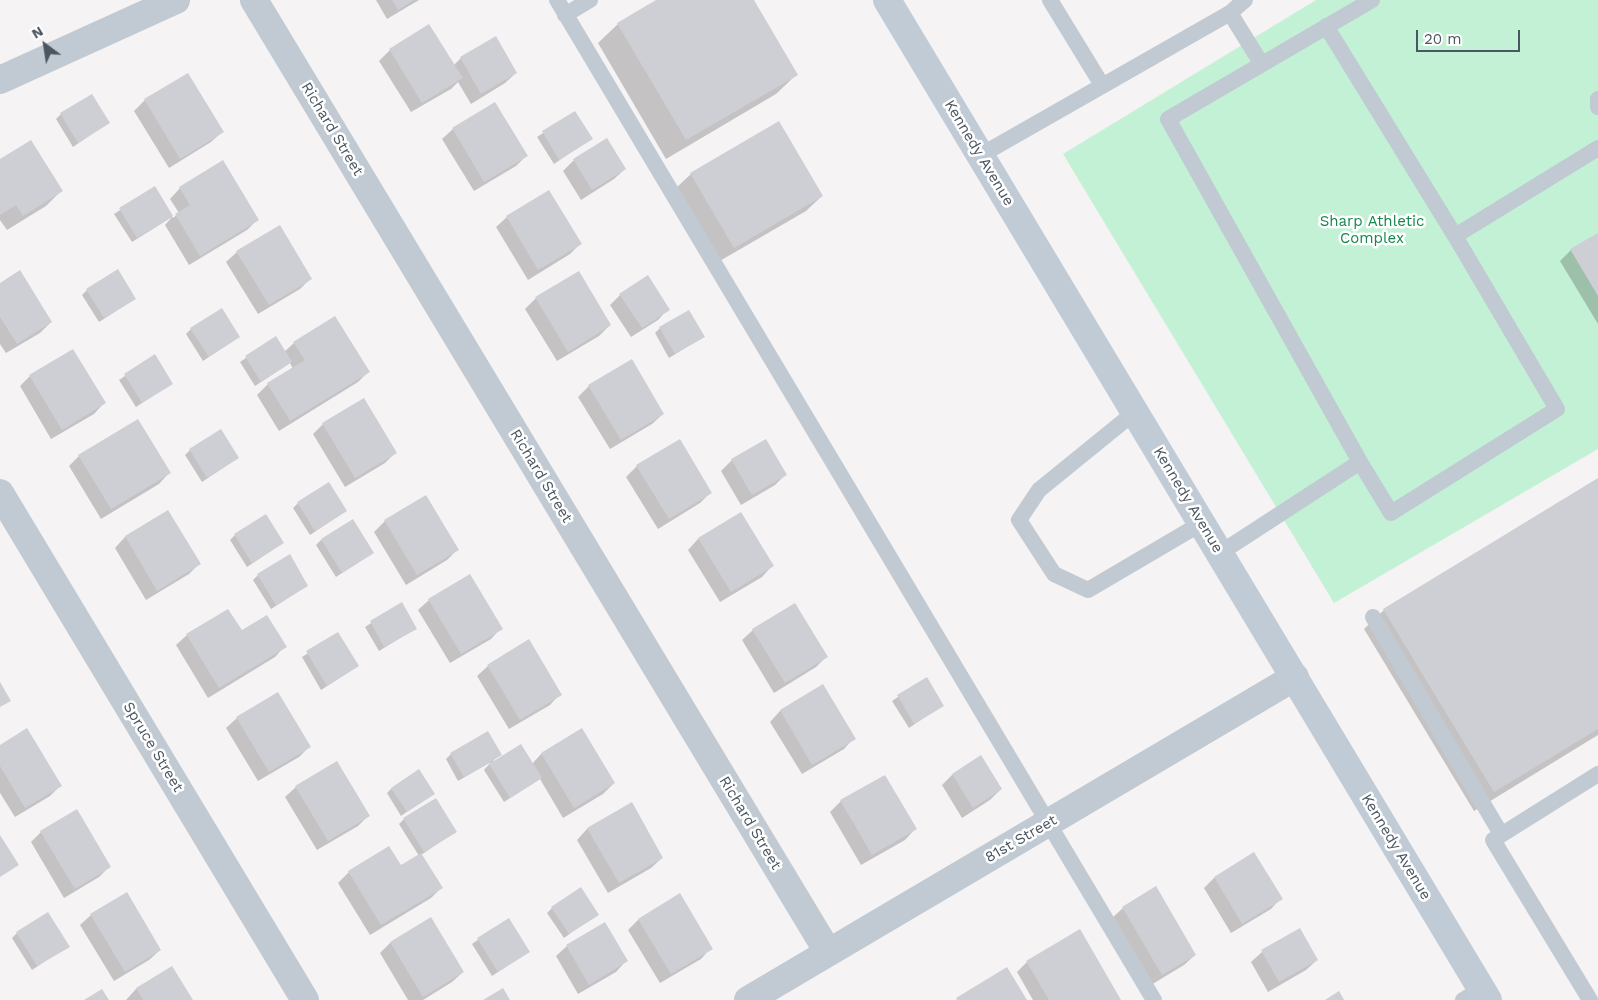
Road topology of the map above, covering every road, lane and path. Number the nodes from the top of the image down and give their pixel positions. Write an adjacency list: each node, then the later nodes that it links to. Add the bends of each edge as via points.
1 (176, 0): 13 (street)
2 (254, 0): 30 (street, Richard Street)
3 (557, 0): 10 (lane)
4 (590, 0): 10 (lane)
5 (887, 0): 18 (street, Kennedy Avenue)
6 (1050, 0): 14 (lane)
7 (1245, 0): 9 (lane)
8 (1372, 0): 11 (lane)
9 (1230, 12): 12 (lane); 14 (lane)
10 (566, 15): 28 (lane)
11 (1326, 26): 12 (lane); 19 (lane)
12 (1261, 63): 21 (lane, via 1168,119)
13 (0, 80)
14 (1102, 85): 18 (lane)
15 (1598, 98): 16 (lane)
16 (1598, 108)
17 (1598, 148): 19 (lane)
18 (980, 155): 20 (street, Kennedy Avenue)
19 (1455, 236): 21 (lane, via 1557,409 1391,514)
20 (1135, 412): 23 (street, Kennedy Avenue); 23 (lane, via 1039,490 1019,520 1054,574 1088,590)
21 (1360, 462): 24 (lane)
22 (0, 493): 32 (street, Spruce Street)
23 (1202, 523): 24 (street, Kennedy Avenue)
24 (1220, 553): 26 (street, Kennedy Avenue)
25 (1373, 617): 29 (lane)
26 (1295, 677): 28 (street, 81st Street); 31 (street, Kennedy Avenue)
27 (1598, 774): 29 (lane)
28 (1048, 823): 30 (street, 81st Street); 34 (lane)
29 (1501, 834): 35 (lane, via 1493,840)
30 (828, 952): 33 (street, 81st Street)
31 (1477, 996)
32 (305, 1000)
33 (748, 1000)
34 (1154, 1000)
35 (1590, 1000)

